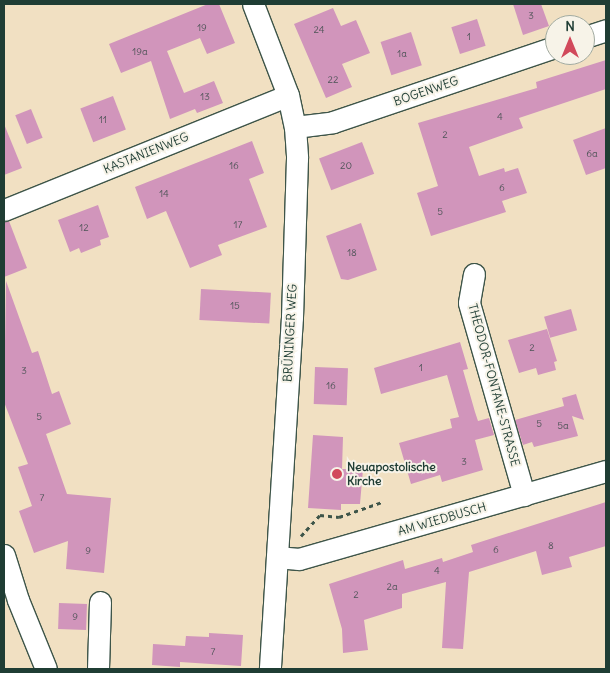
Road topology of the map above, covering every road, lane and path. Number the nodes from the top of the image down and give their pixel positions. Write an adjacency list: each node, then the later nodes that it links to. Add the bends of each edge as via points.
1 (253, 4): 3 (street, BRÜNINGER WEG)
2 (545, 50): 4 (street, BOGENWEG, via 333,122)
3 (288, 95): 4 (street, BRÜNINGER WEG); 5 (street, KASTANIENWEG)
4 (295, 127): 11 (street, BRÜNINGER WEG, via 292,317)
5 (4, 210)
6 (474, 274): 8 (street, THEODOR-FONTANE-STRASSE, via 470,303)
7 (606, 471): 8 (street, AM WIEDBUSCH)
8 (524, 495): 12 (street, AM WIEDBUSCH)
9 (382, 502): 12 (path, via 340,517 320,515 301,537)
10 (4, 555): 14 (street)
11 (277, 557): 12 (street, AM WIEDBUSCH); 16 (street, BRÜNINGER WEG)
12 (299, 559)
13 (100, 602): 15 (street)
14 (46, 669)
15 (98, 669)
16 (270, 669)

